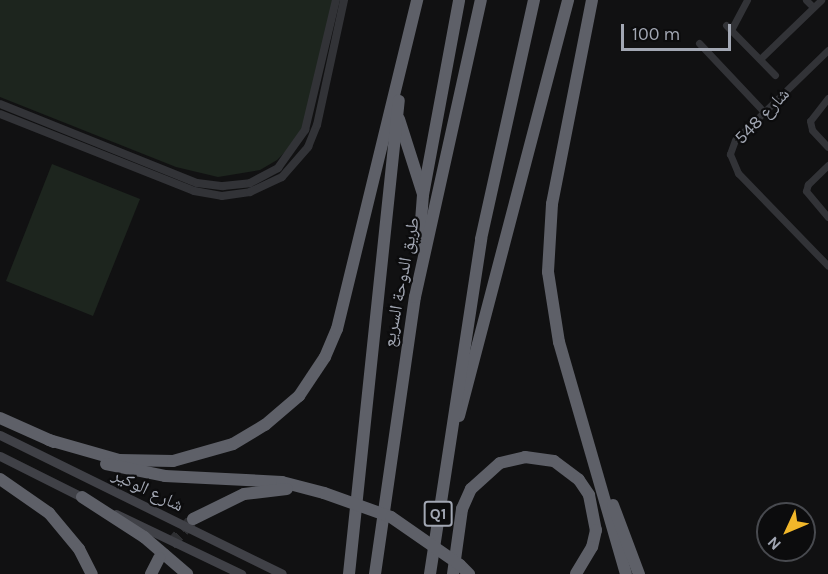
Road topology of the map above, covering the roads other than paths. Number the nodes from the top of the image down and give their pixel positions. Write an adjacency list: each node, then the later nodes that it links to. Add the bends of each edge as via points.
1 (336, 0): 19 (street, via 305,130 278,168 250,183 197,183)
2 (344, 0): 21 (street, via 317,126 308,147 282,177 250,192 222,196 194,191)
3 (417, 0): 13 (highway)
4 (459, 0): 25 (highway)
5 (481, 0): 28 (highway, طريق الدوحة السريع)
6 (534, 0): 33 (highway, via 481,239)
7 (568, 0): 33 (highway)
8 (592, 0): 30 (highway, via 558,171 549,240 552,308)
9 (747, 0): 16 (street, via 729,28)
10 (806, 0): 12 (street)
11 (821, 0): 12 (street)
12 (813, 7): 16 (street)
13 (410, 28): 22 (highway); 32 (highway, via 337,329 325,357 298,396 265,425 239,441 173,461 119,460)
14 (699, 43): 20 (street)
15 (828, 50): 20 (street, شارع 548)
16 (760, 59): 17 (street)
17 (775, 75)
18 (828, 98): 23 (street, via 810,122 812,130)
19 (0, 104)
20 (764, 112): 27 (street, شارع 548, via 731,146 734,167)
21 (0, 114)
22 (397, 115): 25 (highway); 46 (highway)
23 (828, 147)
24 (828, 165): 26 (street, via 808,184 806,192)
25 (423, 195): 28 (highway)
26 (828, 217)
27 (828, 266)
28 (415, 297): 47 (highway, طريق الدوحة السريع)
29 (0, 418): 32 (highway)
30 (582, 424): 50 (highway); 51 (highway)
31 (0, 435): 45 (main road, شارع الوكير)
32 (49, 440): 36 (highway, via 93,460 142,474 282,482)
33 (448, 454): 48 (highway, Q1)
34 (0, 456): 37 (main road, شارع الوكير)
35 (0, 479): 41 (highway, via 49,513 79,549)
36 (318, 491): 38 (highway, via 244,494); 40 (highway, bridge, via 391,517)
37 (82, 497): 43 (highway, via 144,537); 44 (main road, شارع الوكير)
38 (193, 519)
39 (159, 558): 42 (highway)
40 (464, 572): 49 (highway, via 462,509 471,489 500,463 525,457 554,461 579,480 589,495 596,530 592,547)
41 (92, 574)
42 (150, 574)
43 (187, 574)
44 (241, 574)
45 (282, 574)
46 (349, 574)
47 (375, 574)
48 (430, 574)
49 (576, 574)
50 (627, 574)
51 (639, 574)

